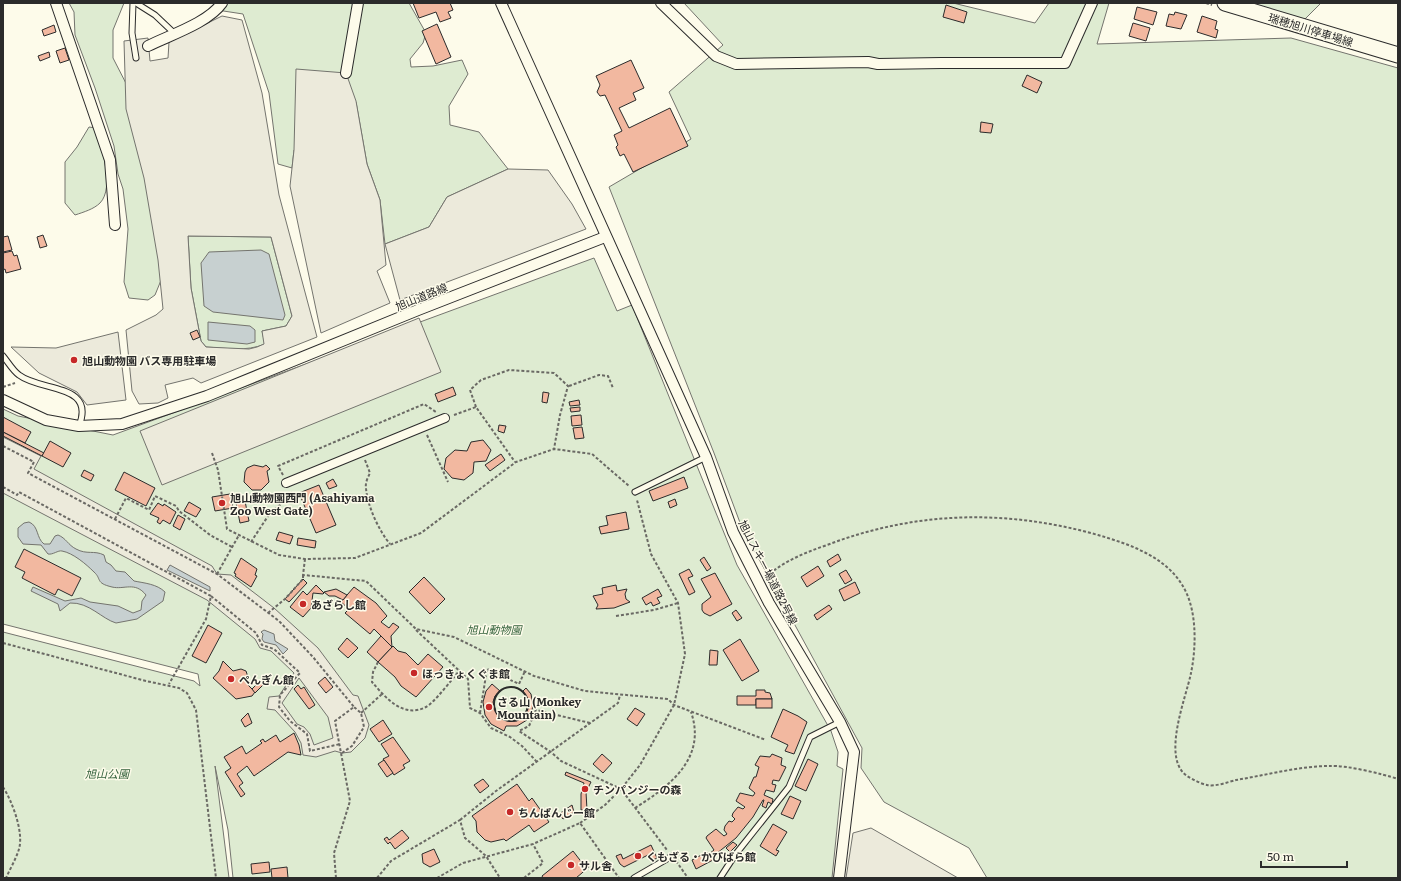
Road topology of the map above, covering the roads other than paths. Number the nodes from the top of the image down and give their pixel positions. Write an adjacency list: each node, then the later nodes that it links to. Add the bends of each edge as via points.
1 (56, 3): 14 (street, via 110,160)
2 (134, 3): 9 (lane, via 155,15); 12 (lane, via 132,33)
3 (222, 3): 9 (street, via 203,20)
4 (358, 3): 13 (street)
5 (501, 3): 15 (street)
6 (662, 3): 7 (street, via 716,56 736,64 1065,63)
7 (1092, 3)
8 (1225, 3): 11 (main road, 瑞穂旭川停車場線)
9 (174, 33): 10 (street)
10 (148, 46)
11 (1398, 55)
12 (136, 58)
13 (346, 73)
14 (115, 225)
15 (605, 236): 19 (street, 旭山道路線, via 207,396 122,424); 20 (street, 旭山スキー場道路2号線)
16 (3, 356): 19 (lane, via 19,376 72,394 81,404 82,418)
17 (3, 400): 19 (street, 旭山道路線, via 46,420)
18 (445, 418): 21 (street)
19 (79, 426)
20 (706, 457): 22 (lane); 23 (street, 旭山スキー場道路2号線, via 740,547 769,603)
21 (286, 483)
22 (635, 492)
23 (840, 722): 26 (lane, via 810,737 789,787); 27 (street, 旭山スキー場道路2号線, via 854,752)
24 (672, 856): 25 (lane)
25 (634, 878)
26 (720, 878)
27 (839, 878)

